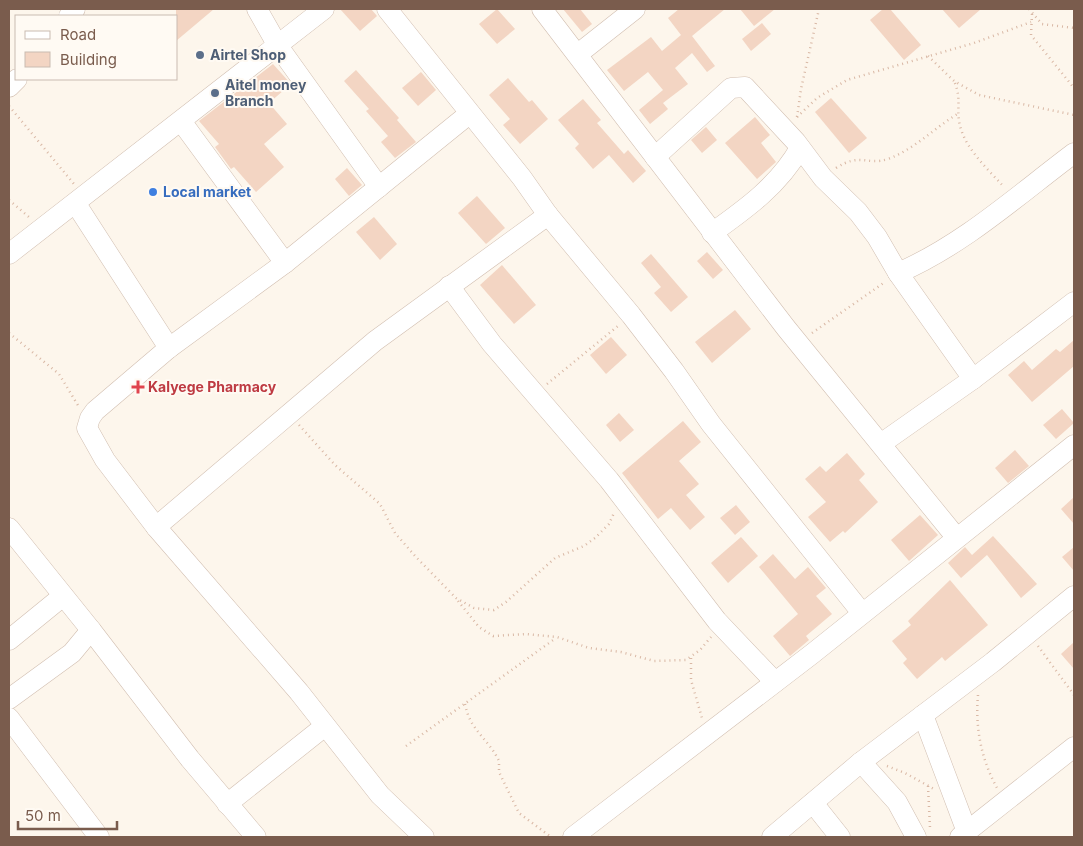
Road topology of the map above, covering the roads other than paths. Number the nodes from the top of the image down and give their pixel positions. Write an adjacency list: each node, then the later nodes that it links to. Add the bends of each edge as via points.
1 (257, 9): 6 (street)
2 (324, 9): 6 (street)
3 (387, 9): 8 (street)
4 (542, 9): 7 (street)
5 (635, 9): 7 (street)
6 (278, 46): 9 (street); 13 (street)
7 (578, 54): 12 (street)
8 (469, 114): 13 (street); 15 (street)
9 (181, 121): 14 (street); 18 (street)
10 (798, 145): 12 (street, via 751,92 738,86 730,88); 16 (street, via 791,163 776,183); 19 (street, via 823,178 858,212)
11 (1074, 153): 19 (street, via 982,223 935,254)
12 (655, 157): 16 (street)
13 (379, 187): 18 (street)
14 (80, 200): 17 (street); 22 (street)
15 (548, 215): 20 (street); 31 (street, via 631,315 711,424)
16 (712, 233): 24 (street)
17 (9, 254)
18 (285, 263): 22 (street)
19 (898, 273): 23 (street)
20 (449, 286): 26 (street, via 375,341); 34 (street, via 492,344 617,491 717,621)
21 (1074, 302): 23 (street)
22 (169, 348): 26 (street, via 95,411 88,423 89,434 105,460)
23 (973, 380): 24 (street)
24 (882, 443): 28 (street)
25 (1072, 451): 28 (street)
26 (156, 526): 38 (street)
27 (9, 528): 29 (street)
28 (956, 537): 31 (street)
29 (63, 596): 32 (street); 33 (street)
30 (1074, 596): 36 (street)
31 (862, 613): 34 (street)
32 (92, 630): 35 (street, via 72,653); 42 (street)
33 (9, 640)
34 (775, 682): 48 (street)
35 (9, 700)
36 (923, 715): 40 (street); 44 (street)
37 (9, 718): 45 (street)
38 (325, 726): 42 (street); 47 (street, via 380,795)
39 (1074, 747): 44 (street)
40 (864, 760): 41 (street); 43 (street)
41 (813, 803): 49 (street); 50 (street)
42 (227, 804): 46 (street)
43 (923, 834)
44 (963, 835)
45 (99, 837)
46 (256, 837)
47 (424, 837)
48 (573, 837)
49 (772, 837)
50 (840, 837)

